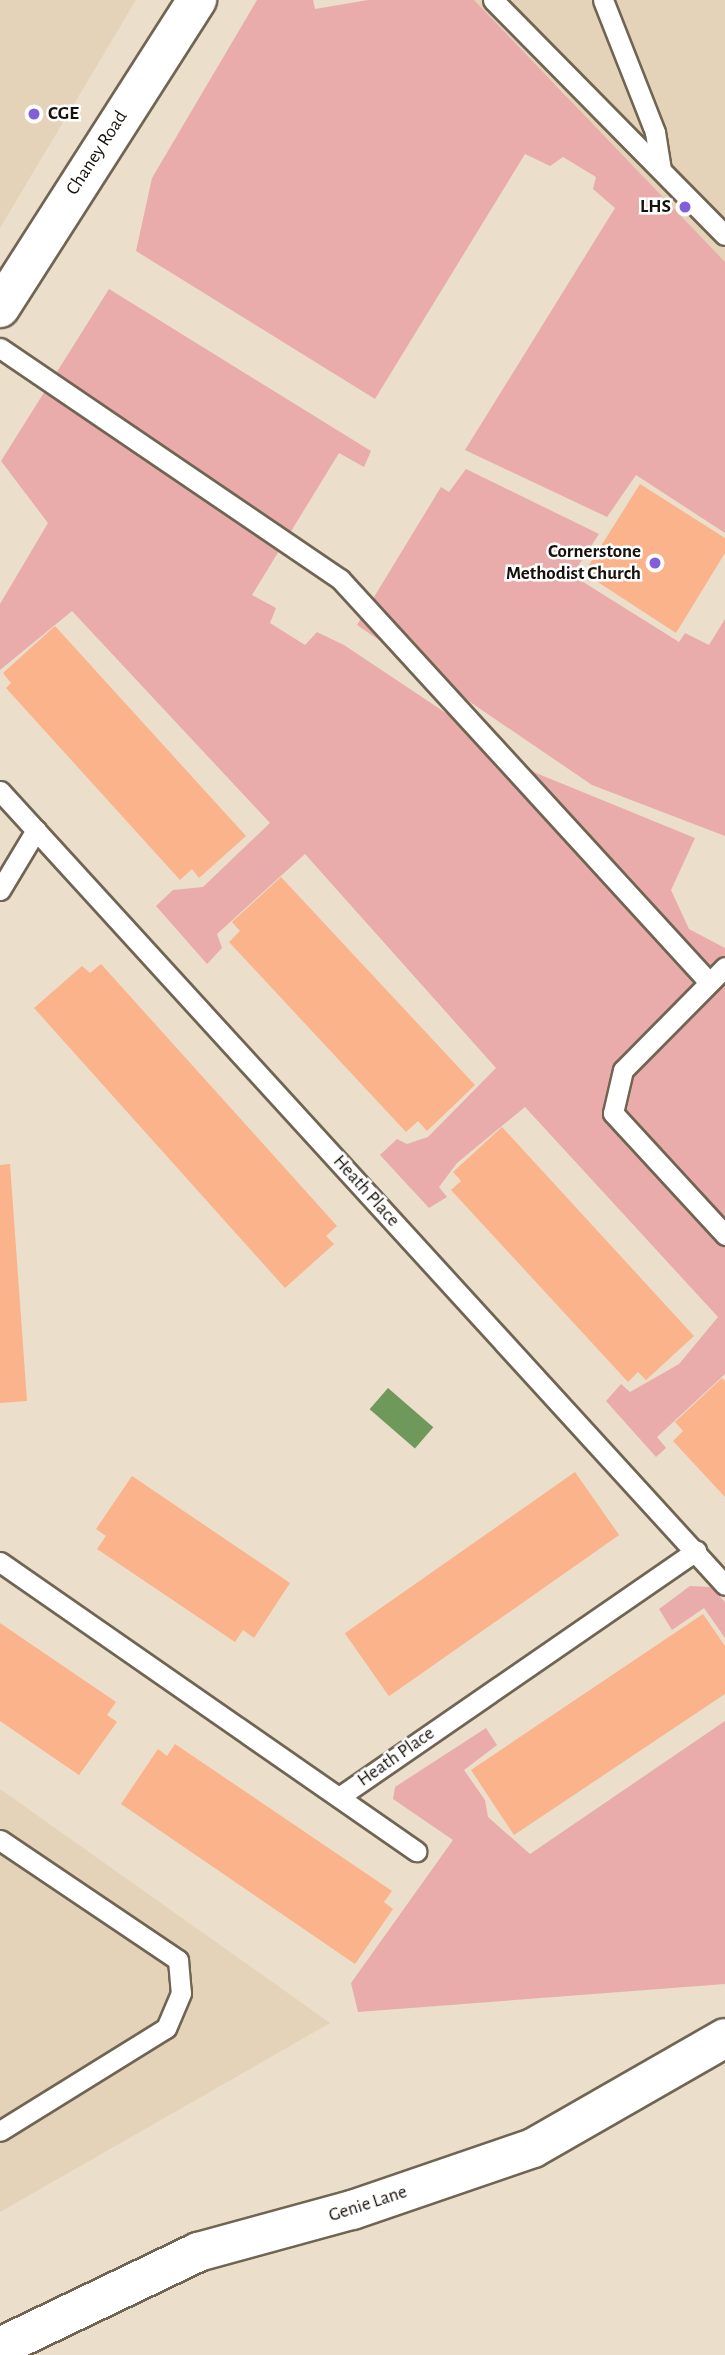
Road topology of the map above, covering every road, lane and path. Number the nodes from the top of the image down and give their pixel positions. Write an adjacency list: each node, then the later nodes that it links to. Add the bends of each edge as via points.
1 (197, 0): 6 (street, Chaney Road)
2 (493, 0): 4 (lane)
3 (603, 0): 4 (lane, via 655,132)
4 (661, 170): 5 (lane)
5 (725, 235)
6 (0, 307)
7 (0, 348): 12 (lane, via 340,579)
8 (0, 791): 9 (lane, Heath Place)
9 (36, 830): 10 (lane); 14 (lane, Heath Place)
10 (0, 890)
11 (725, 967): 12 (lane)
12 (708, 981): 13 (lane, via 622,1069 614,1112)
13 (725, 1235)
14 (696, 1551): 16 (lane, Heath Place); 17 (lane, Heath Place)
15 (0, 1562): 17 (lane, Heath Place)
16 (725, 1586)
17 (339, 1797): 19 (lane, Heath Place)
18 (0, 1840): 21 (lane, via 178,1961 181,1993 166,2028)
19 (416, 1850)
20 (725, 2038): 22 (street, Genie Lane, via 533,2148 352,2210 198,2252)
21 (0, 2131)
22 (0, 2347)

